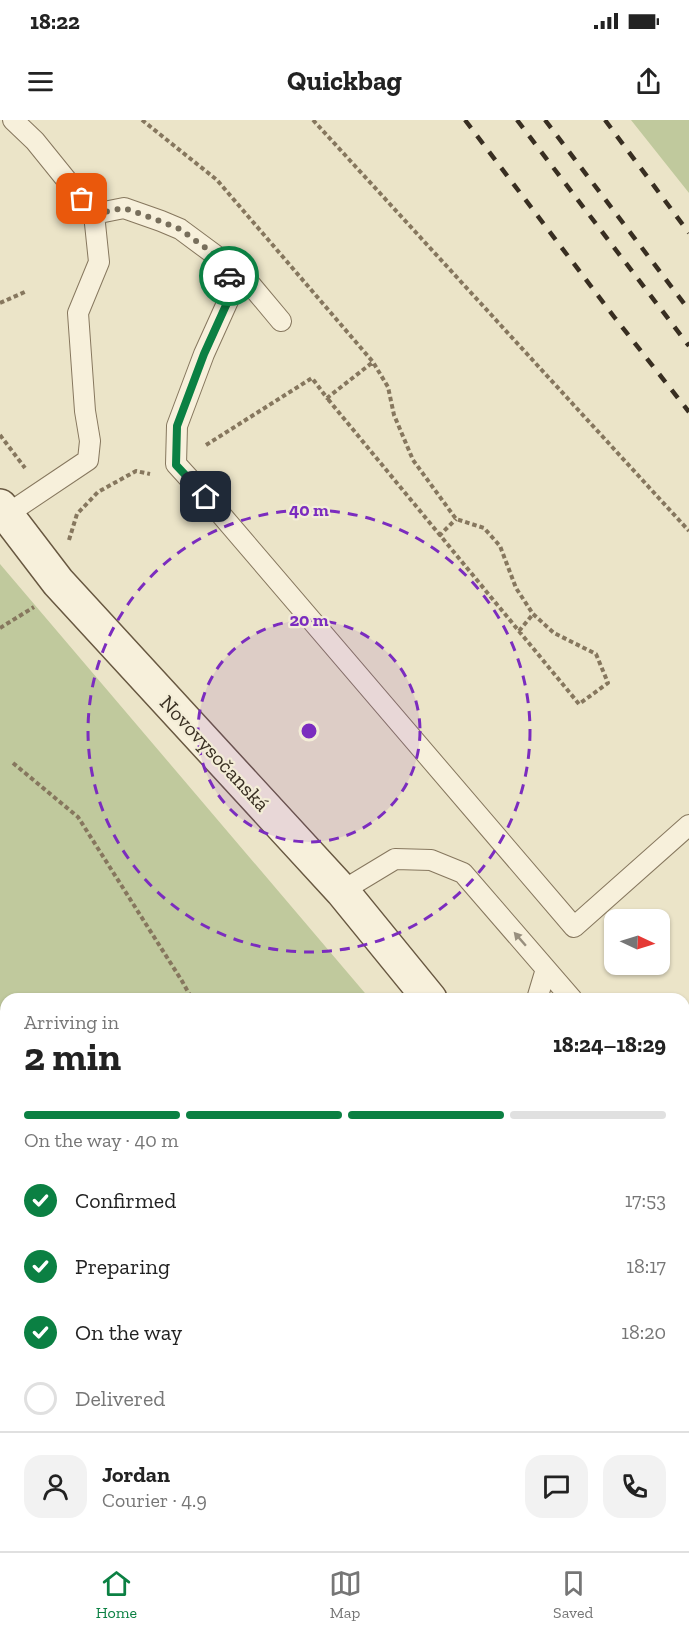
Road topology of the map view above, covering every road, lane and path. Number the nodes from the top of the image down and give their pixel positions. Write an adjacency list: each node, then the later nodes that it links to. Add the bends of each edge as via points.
1 (14, 120): 4 (lane)
2 (142, 120): 9 (path, via 217,180)
3 (313, 120): 16 (path)
4 (94, 214): 5 (lane, via 124,208 160,221 180,229); 13 (lane, via 99,262 78,313 90,441 88,460)
5 (226, 263): 8 (lane, via 240,272); 12 (lane, via 232,292 177,426)
6 (27, 291): 7 (path)
7 (0, 303)
8 (281, 321)
9 (374, 362): 10 (path); 15 (path, via 388,387 394,416 413,460)
10 (327, 398): 12 (path, via 312,378); 17 (path)
11 (0, 435): 13 (path)
12 (176, 465): 18 (path, via 155,475 136,471 98,492 77,514); 24 (lane, via 574,927)
13 (40, 491): 14 (lane)
14 (3, 511): 25 (main road, Novovysočanská, via 58,582)
15 (456, 519): 17 (path); 20 (path, via 484,528 500,546 516,588)
16 (689, 531)
17 (439, 536): 22 (path)
18 (69, 541)
19 (42, 601): 21 (path)
20 (533, 614): 22 (path); 22 (path, via 554,633 596,654 608,683 579,704)
21 (0, 628)
22 (519, 631)
23 (13, 763): 27 (path, via 78,817)
24 (689, 825)
25 (342, 891): 26 (lane, one-way to 25, via 463,873 431,860 395,859); 28 (main road, Novovysočanská)
26 (546, 969): 29 (lane); 30 (lane)
27 (189, 993)
28 (425, 993)
29 (539, 993)
30 (567, 993)

